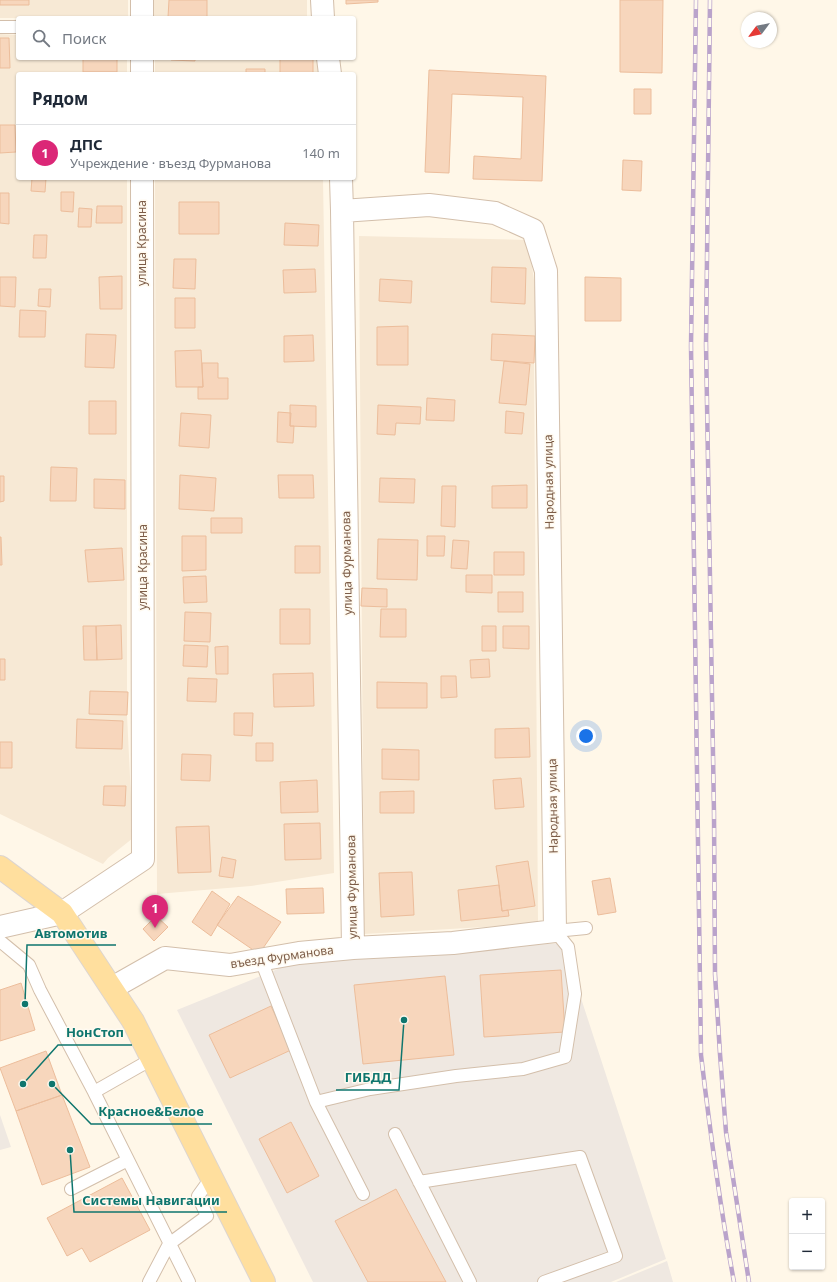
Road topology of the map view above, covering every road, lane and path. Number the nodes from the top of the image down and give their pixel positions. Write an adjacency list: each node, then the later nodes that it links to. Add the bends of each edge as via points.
1 (142, 0): 3 (street)
2 (322, 0): 4 (street)
3 (142, 16)
4 (323, 16)
5 (0, 26): 6 (lane)
6 (16, 27)
7 (142, 60): 9 (street)
8 (328, 60): 10 (street)
9 (142, 72)
10 (330, 72)
11 (142, 180): 15 (street, улица Красина, via 143,859)
12 (340, 180): 13 (street, улица Фурманова)
13 (342, 211): 18 (street, Народная улица, via 429,205 496,213 533,230 546,271); 20 (street, улица Фурманова)
14 (0, 867): 15 (main road)
15 (62, 912): 16 (street); 22 (main road)
16 (0, 927)
17 (586, 928): 18 (lane)
18 (555, 931): 20 (street, въезд Фурманова, via 453,943); 25 (lane, via 568,947 575,994 565,1057 523,1069 370,1089)
19 (0, 941): 24 (lane, via 29,965)
20 (353, 948): 21 (street, въезд Фурманова, via 299,953)
21 (261, 960): 22 (street, въезд Фурманова, via 230,965 165,958); 25 (lane)
22 (112, 988): 23 (main road)
23 (152, 1059): 24 (lane); 28 (main road)
24 (94, 1092): 27 (lane)
25 (316, 1102): 31 (lane)
26 (395, 1134): 29 (lane)
27 (128, 1160): 30 (lane); 32 (lane)
28 (211, 1178): 32 (lane, via 198,1196 207,1216); 35 (main road)
29 (419, 1182): 36 (lane); 37 (lane, via 580,1157 616,1256)
30 (71, 1189)
31 (363, 1194)
32 (169, 1244): 33 (lane); 34 (lane)
33 (149, 1282)
34 (189, 1282)
35 (264, 1282)
36 (470, 1282)
37 (544, 1282)

